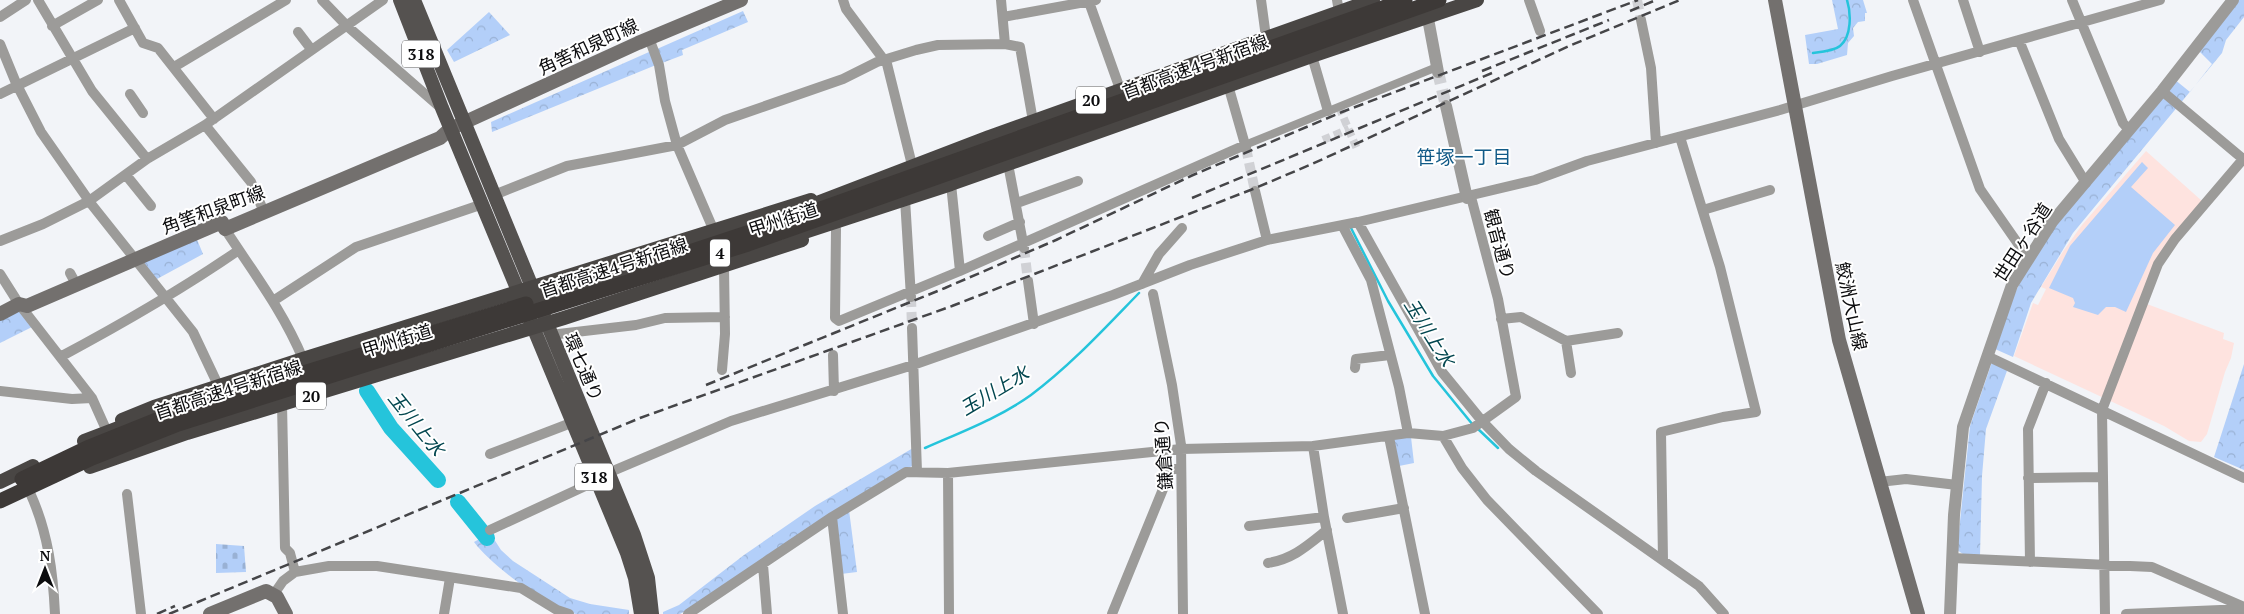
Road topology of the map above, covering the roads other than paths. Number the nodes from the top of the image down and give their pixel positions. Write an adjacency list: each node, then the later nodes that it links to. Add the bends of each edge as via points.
1 (26, 0): 31 (street)
2 (38, 0): 35 (street)
3 (98, 0): 35 (street)
4 (119, 0): 37 (street)
5 (286, 0): 52 (street)
6 (322, 0): 36 (street)
7 (383, 0): 36 (street)
8 (400, 0): 62 (main road, 318)
9 (414, 0): 66 (main road, 318, via 458,105)
10 (741, 0): 41 (main road, 角筈和泉町線)
11 (843, 0): 50 (street, via 846,9)
12 (1001, 0): 32 (street)
13 (1261, 0): 42 (street)
14 (1373, 0): 29 (highway, 甲州街道 / 20)
15 (1379, 0): 29 (highway, 甲州街道 / 20)
16 (1389, 0): 40 (street)
17 (1405, 0): 168 (highway, 首都高速4号新宿線 / 4, via 762,228 174,413 87,448)
18 (1439, 0): 171 (highway, 首都高速4号新宿線 / 4, via 766,238 178,424 92,458)
19 (1460, 0): 30 (highway, 甲州街道 / 20)
20 (1477, 0): 30 (highway, 20)
21 (1529, 0): 38 (street)
22 (1775, 0): 60 (main road, 鮫洲大山線)
23 (1913, 0): 51 (street)
24 (1963, 0): 47 (street)
25 (2072, 0): 34 (street)
26 (2160, 0): 34 (street)
27 (2233, 0): 57 (street, 世田ヶ谷道)
28 (1092, 1): 32 (street); 56 (street)
29 (1338, 6): 42 (highway, 甲州街道 / 20)
30 (1427, 10): 48 (highway, 甲州街道 / 20, via 1352,43); 53 (street)
31 (0, 17)
32 (1003, 17): 45 (street)
33 (1642, 23): 72 (street, via 1651,68)
34 (2081, 23): 43 (street); 69 (street, via 2123,123)
35 (52, 26): 49 (street)
36 (347, 26): 46 (street); 62 (street)
37 (134, 28): 49 (street); 52 (street, via 143,43 158,48)
38 (1540, 31)
39 (298, 32): 46 (street)
40 (1397, 33)
41 (650, 38): 66 (main road, 角筈和泉町線); 73 (street, via 660,65 665,101)
42 (1266, 38): 56 (highway, 甲州街道 / 20)
43 (2019, 40): 47 (street); 82 (street, via 2059,139)
44 (0, 44): 55 (street)
45 (1005, 44): 50 (street, via 938,45); 67 (street, via 1020,47)
46 (311, 49): 65 (street)
47 (1980, 52): 51 (street)
48 (1312, 56): 54 (highway, 甲州街道 / 20); 63 (street)
49 (74, 59): 55 (street); 76 (street, via 92,91)
50 (884, 60): 73 (street, via 844,79 725,120); 78 (street)
51 (1938, 64): 60 (street); 109 (street, via 1980,189)
52 (174, 67): 65 (street)
53 (1435, 70): 63 (street)
54 (1228, 85): 74 (street); 77 (highway, 甲州街道 / 20)
55 (18, 86): 58 (street); 89 (street, via 41,132)
56 (1120, 89): 67 (highway, 甲州街道 / 20)
57 (2162, 91): 69 (street, 世田ヶ谷道); 75 (street)
58 (0, 94)
59 (130, 94): 64 (street)
60 (1795, 105): 71 (street); 166 (main road, 鮫洲大山線, via 1835,322)
61 (1446, 106): 87 (street)
62 (442, 108): 70 (main road, 318)
63 (1328, 111): 74 (street)
64 (143, 113)
65 (214, 119): 68 (street)
66 (472, 120): 70 (main road, 角筈和泉町線); 86 (main road, 環七通り / 318, via 471,136)
67 (1033, 121): 78 (highway, 甲州街道 / 20)
68 (205, 126): 76 (street); 94 (street, via 250,182)
69 (2129, 130): 82 (street, 世田ヶ谷道)
70 (449, 136): 91 (main road, 環七通り / 318); 94 (main road, 角筈和泉町線)
71 (1680, 137): 72 (street); 93 (street)
72 (1656, 142): 87 (street, via 1587,161 1536,180)
73 (677, 145): 86 (street, via 567,166); 102 (street)
74 (1246, 147): 106 (street)
75 (2243, 158): 146 (street, via 2158,264)
76 (147, 159): 79 (street)
77 (1008, 164): 83 (highway, 甲州街道 / 20); 90 (street)
78 (912, 165): 80 (highway, 甲州街道 / 20)
79 (126, 175): 89 (street); 92 (street)
80 (862, 179): 95 (street); 102 (highway); 153 (highway, 甲州街道 / 20, via 779,218 142,419)
81 (1078, 180): 90 (street)
82 (2086, 182): 109 (street, 世田ヶ谷道, via 2052,222)
83 (951, 184): 88 (highway, 甲州街道 / 20); 112 (street)
84 (1770, 190): 93 (street)
85 (1255, 191): 105 (street)
86 (494, 195): 117 (main road, 環七通り / 318)
87 (1469, 197): 97 (street); 125 (street, 観音通り)
88 (905, 200): 95 (highway, 甲州街道 / 20); 118 (street)
89 (89, 201): 104 (street, via 43,224); 110 (street)
90 (1017, 203): 96 (street)
91 (483, 204): 117 (main road, 環七通り / 318); 121 (street, via 356,247)
92 (151, 206)
93 (1702, 210): 181 (street, via 1720,267 1756,412 1661,432)
94 (264, 212): 100 (main road, 角筈和泉町線)
95 (881, 212): 101 (highway, 20); 157 (highway, 甲州街道 / 20, via 202,423)
96 (1020, 222): 103 (street); 106 (street)
97 (1357, 222): 98 (street); 148 (street, via 1442,372)
98 (1343, 225): 105 (street); 132 (street, via 1371,280)
99 (1182, 228): 108 (street)
100 (225, 229): 107 (street); 110 (main road, 角筈和泉町線, via 222,222)
101 (836, 229): 111 (highway, 20); 118 (street, via 835,318 839,321)
102 (714, 231): 117 (highway)
103 (988, 236)
104 (0, 240)
105 (1267, 240): 114 (street)
106 (1023, 246): 112 (street)
107 (239, 250): 120 (street); 121 (street)
108 (1159, 254): 114 (street); 116 (street)
109 (2028, 258): 133 (street, 世田ヶ谷道, via 2006,300)
110 (135, 259): 120 (street); 122 (main road, 角筈和泉町線, via 73,279 26,306)
111 (724, 267): 124 (street); 126 (highway, 20)
112 (960, 271): 118 (street)
113 (0, 274): 122 (street)
114 (1163, 276): 116 (street)
115 (1028, 281): 127 (street)
116 (1142, 284): 127 (street)
117 (526, 294): 126 (main road, 環七通り / 318); 135 (highway)
118 (910, 294)
119 (1153, 294): 155 (street, 鎌倉通り, via 1172,385)
120 (168, 297): 134 (street); 141 (street, via 194,332)
121 (273, 301): 135 (street)
122 (20, 304): 123 (main road, 角筈和泉町線); 134 (street)
123 (0, 314)
124 (725, 317): 126 (street, via 665,318 636,325); 138 (street)
125 (1501, 319): 130 (street, via 1521,317); 148 (street, 観音通り, via 1516,397)
126 (540, 324): 145 (highway, 20); 147 (main road, 環七通り / 318); 161 (main road, 環七通り / 318)
127 (1034, 324): 136 (street)
128 (912, 328): 136 (street)
129 (1618, 333): 130 (street)
130 (1566, 341): 139 (street)
131 (833, 355): 143 (street)
132 (1390, 355): 137 (street, via 1356,359); 150 (street, via 1400,387)
133 (1987, 356): 140 (street); 167 (street, 世田ヶ谷道, via 1963,427)
134 (60, 357): 144 (street)
135 (303, 359): 141 (highway)
136 (913, 365): 143 (street); 158 (street)
137 (1355, 368)
138 (722, 370)
139 (1571, 373)
140 (2046, 383): 146 (street); 163 (street, via 2028,429)
141 (219, 387): 149 (highway, via 154,407)
142 (0, 391): 144 (street, via 72,399)
143 (834, 391): 161 (street, via 731,421)
144 (92, 398): 149 (street)
145 (282, 404): 157 (highway, 20); 186 (street, via 285,548 290,553)
146 (2102, 410): 162 (street); 164 (street)
147 (572, 423): 156 (street); 161 (main road, 環七通り / 318)
148 (1478, 424): 151 (street); 181 (street, via 1536,471)
149 (105, 428): 153 (highway)
150 (1408, 433): 151 (street); 152 (street)
151 (1443, 436): 206 (street, via 1487,500)
152 (1390, 437): 154 (street); 172 (street)
153 (86, 441): 165 (highway, 甲州街道 / 20)
154 (1313, 446): 155 (street); 175 (street)
155 (1181, 449): 159 (street, 鎌倉通り); 160 (street)
156 (490, 454)
157 (90, 467): 170 (highway, 甲州街道 / 20)
158 (917, 467): 160 (street); 174 (street)
159 (1181, 469): 202 (street, via 1170,472); 203 (street, 鎌倉通り)
160 (948, 473): 201 (street)
161 (602, 477): 178 (street); 196 (main road, 環七通り / 318, via 635,578); 197 (main road, 環七通り / 318, via 639,549 648,578)
162 (2102, 477): 163 (street); 184 (street)
163 (2028, 478): 182 (street)
164 (2244, 478)
165 (0, 482)
166 (1879, 482): 167 (street, via 1906,479); 208 (main road, 鮫洲大山線)
167 (1957, 485): 180 (street, 世田ヶ谷道)
168 (0, 490)
169 (127, 494): 191 (street)
170 (31, 495): 173 (highway, 甲州街道 / 20); 190 (street, via 48,544)
171 (0, 501)
172 (1404, 508): 176 (street); 205 (street)
173 (0, 509)
174 (832, 517): 185 (street); 200 (street)
175 (1324, 517): 177 (street); 179 (street)
176 (1347, 518)
177 (1249, 526)
178 (490, 530)
179 (1327, 530): 183 (street, via 1302,551 1286,560); 204 (street)
180 (1952, 558): 182 (street); 209 (street, 世田ヶ谷道)
181 (1663, 560): 207 (street, via 1699,586)
182 (2030, 562): 184 (street)
183 (1268, 564)
184 (2103, 564): 189 (street, via 2152,566); 210 (street)
185 (763, 565): 198 (street); 199 (street)
186 (295, 572): 187 (street, via 310,568 377,566); 188 (street)
187 (450, 578): 194 (street); 195 (street, via 521,588)
188 (274, 594): 192 (main road, via 262,592); 193 (main road)
189 (2244, 608): 211 (street)
190 (55, 614)
191 (141, 614)
192 (210, 614)
193 (286, 614)
194 (444, 614)
195 (569, 614)
196 (641, 614)
197 (652, 614)
198 (688, 614)
199 (767, 614)
200 (843, 614)
201 (949, 614)
202 (1112, 614)
203 (1182, 614)
204 (1343, 614)
205 (1425, 614)
206 (1598, 614)
207 (1724, 614)
208 (1918, 614)
209 (1950, 614)
210 (2105, 614)
211 (2126, 614)

